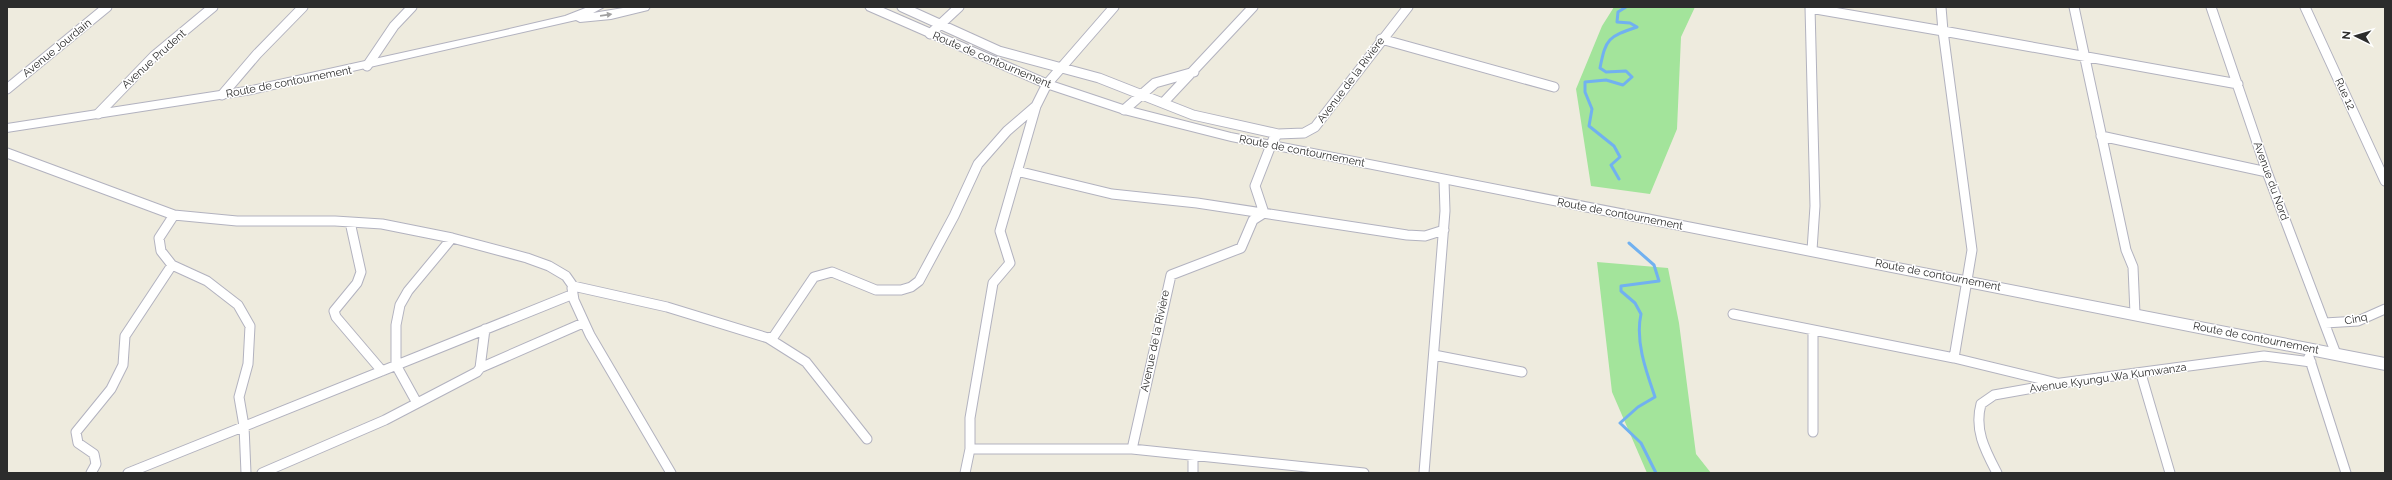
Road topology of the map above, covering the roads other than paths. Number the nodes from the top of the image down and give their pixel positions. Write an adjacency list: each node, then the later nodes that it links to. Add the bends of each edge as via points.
1 (108, 7): 30 (street, Avenue Jourdain)
2 (213, 7): 36 (street, Avenue Prudent, via 154,56)
3 (303, 7): 32 (street, via 257,54)
4 (412, 7): 24 (street, via 394,26)
5 (598, 7): 18 (street, Route de contournement)
6 (644, 7): 18 (street, Route de contournement, one-way to 6, via 611,15)
7 (871, 7): 21 (street, Route de contournement)
8 (902, 7): 19 (street, Avenue de la Rivière)
9 (959, 7): 19 (street)
10 (1114, 7): 25 (street)
11 (1253, 7): 26 (street)
12 (1408, 7): 22 (street, Avenue de la Rivière)
13 (1810, 7): 20 (street); 51 (street, via 1815,206)
14 (1941, 7): 20 (street)
15 (2074, 7): 23 (street)
16 (2211, 7): 28 (street, Avenue du Nord)
17 (2305, 7): 45 (street, Rue 12)
18 (568, 19): 24 (street, Route de contournement)
19 (941, 24): 21 (street); 25 (street, Avenue de la Rivière, via 998,51)
20 (1943, 31): 23 (street); 53 (street, via 1972,250)
21 (930, 34): 27 (street, Route de contournement)
22 (1381, 39): 29 (street); 38 (street, Avenue de la Rivière, via 1315,127 1304,133)
23 (2083, 56): 28 (street); 39 (street)
24 (367, 66): 32 (street, Route de contournement)
25 (1060, 69): 27 (street); 31 (street, Avenue de la Rivière, via 1099,78)
26 (1194, 72): 31 (street, via 1165,77); 33 (street)
27 (1047, 84): 34 (street); 35 (street, Route de contournement)
28 (2238, 84): 43 (street, Avenue du Nord)
29 (1554, 87)
30 (7, 90)
31 (1140, 93): 33 (street, Avenue de la Rivière); 35 (street)
32 (222, 95): 36 (street, Route de contournement)
33 (1163, 103): 38 (street, Avenue de la Rivière, via 1193,115)
34 (1036, 106): 42 (street); 62 (street, via 1007,130 978,164 919,281 901,290 876,290 832,272 814,277 774,336)
35 (1124, 110): 40 (street, Route de contournement)
36 (98, 114): 37 (street, Route de contournement)
37 (7, 128)
38 (1278, 134): 40 (street)
39 (2101, 136): 43 (street); 57 (street, via 2126,250 2133,267)
40 (1271, 146): 44 (street, Route de contournement); 46 (street, via 1255,186)
41 (7, 153): 47 (street)
42 (1017, 170): 46 (street, via 1112,194); 79 (street, via 1000,231 1010,263 993,283 970,418)
43 (2267, 172): 59 (street, Avenue du Nord)
44 (1444, 181): 49 (street); 51 (street, Route de contournement)
45 (2385, 181)
46 (1264, 213): 49 (street, via 1425,236); 80 (street, Avenue de la Rivière, via 1253,220 1241,248 1172,275 1168,279)
47 (174, 214): 48 (street, via 237,221); 52 (street, via 159,238 161,251)
48 (350, 222): 50 (street, via 382,224); 71 (street, via 361,272 360,279 334,311 336,317)
49 (1444, 230): 65 (street)
50 (452, 238): 54 (street, via 550,266 566,276); 69 (street, via 400,305 396,325)
51 (1812, 250): 53 (street, Route de contournement)
52 (172, 266): 76 (street, via 213,286 238,305 250,326 248,364 239,397); 82 (street, via 125,336 122,365 111,389 76,432 78,443 94,454 96,464)
53 (1967, 281): 57 (street, Route de contournement); 66 (street)
54 (572, 291): 58 (street); 60 (street); 62 (street, via 667,307)
55 (2385, 309): 59 (street, Cinq, via 2358,321)
56 (1733, 314): 61 (street)
57 (2134, 314): 63 (street, Route de contournement)
58 (583, 322): 70 (street); 86 (street)
59 (2325, 323): 64 (street, Avenue du Nord)
60 (485, 329): 69 (street); 70 (street)
61 (1813, 332): 66 (street); 77 (street)
62 (768, 338): 78 (street, via 806,362)
63 (2306, 348): 64 (street, Route de contournement); 67 (street)
64 (2336, 354): 68 (street, Route de contournement)
65 (1434, 355): 72 (street); 90 (street)
66 (1954, 358): 74 (street)
67 (2311, 362): 73 (street, Avenue Kyungu Wa Kumwanza, via 2264,356); 93 (street)
68 (2385, 364)
69 (396, 365): 71 (street); 75 (street)
70 (480, 368): 75 (street, via 468,377)
71 (382, 371): 76 (street)
72 (1522, 372)
73 (2141, 374): 74 (street, Avenue Kyungu Wa Kumwanza); 92 (street)
74 (2061, 383): 91 (street, Avenue Kyungu Wa Kumwanza, via 1994,395 1981,404 1977,421 1980,440)
75 (417, 402): 85 (street, via 385,420)
76 (244, 426): 83 (street); 84 (street)
77 (1813, 432)
78 (867, 439)
79 (970, 449): 80 (street); 87 (street)
80 (1132, 449): 81 (street)
81 (1193, 456): 88 (street); 89 (street)
82 (91, 473)
83 (128, 473)
84 (246, 473)
85 (262, 473)
86 (671, 473)
87 (965, 473)
88 (1193, 473)
89 (1364, 473)
90 (1424, 473)
91 (1997, 473)
92 (2170, 473)
93 (2346, 473)

